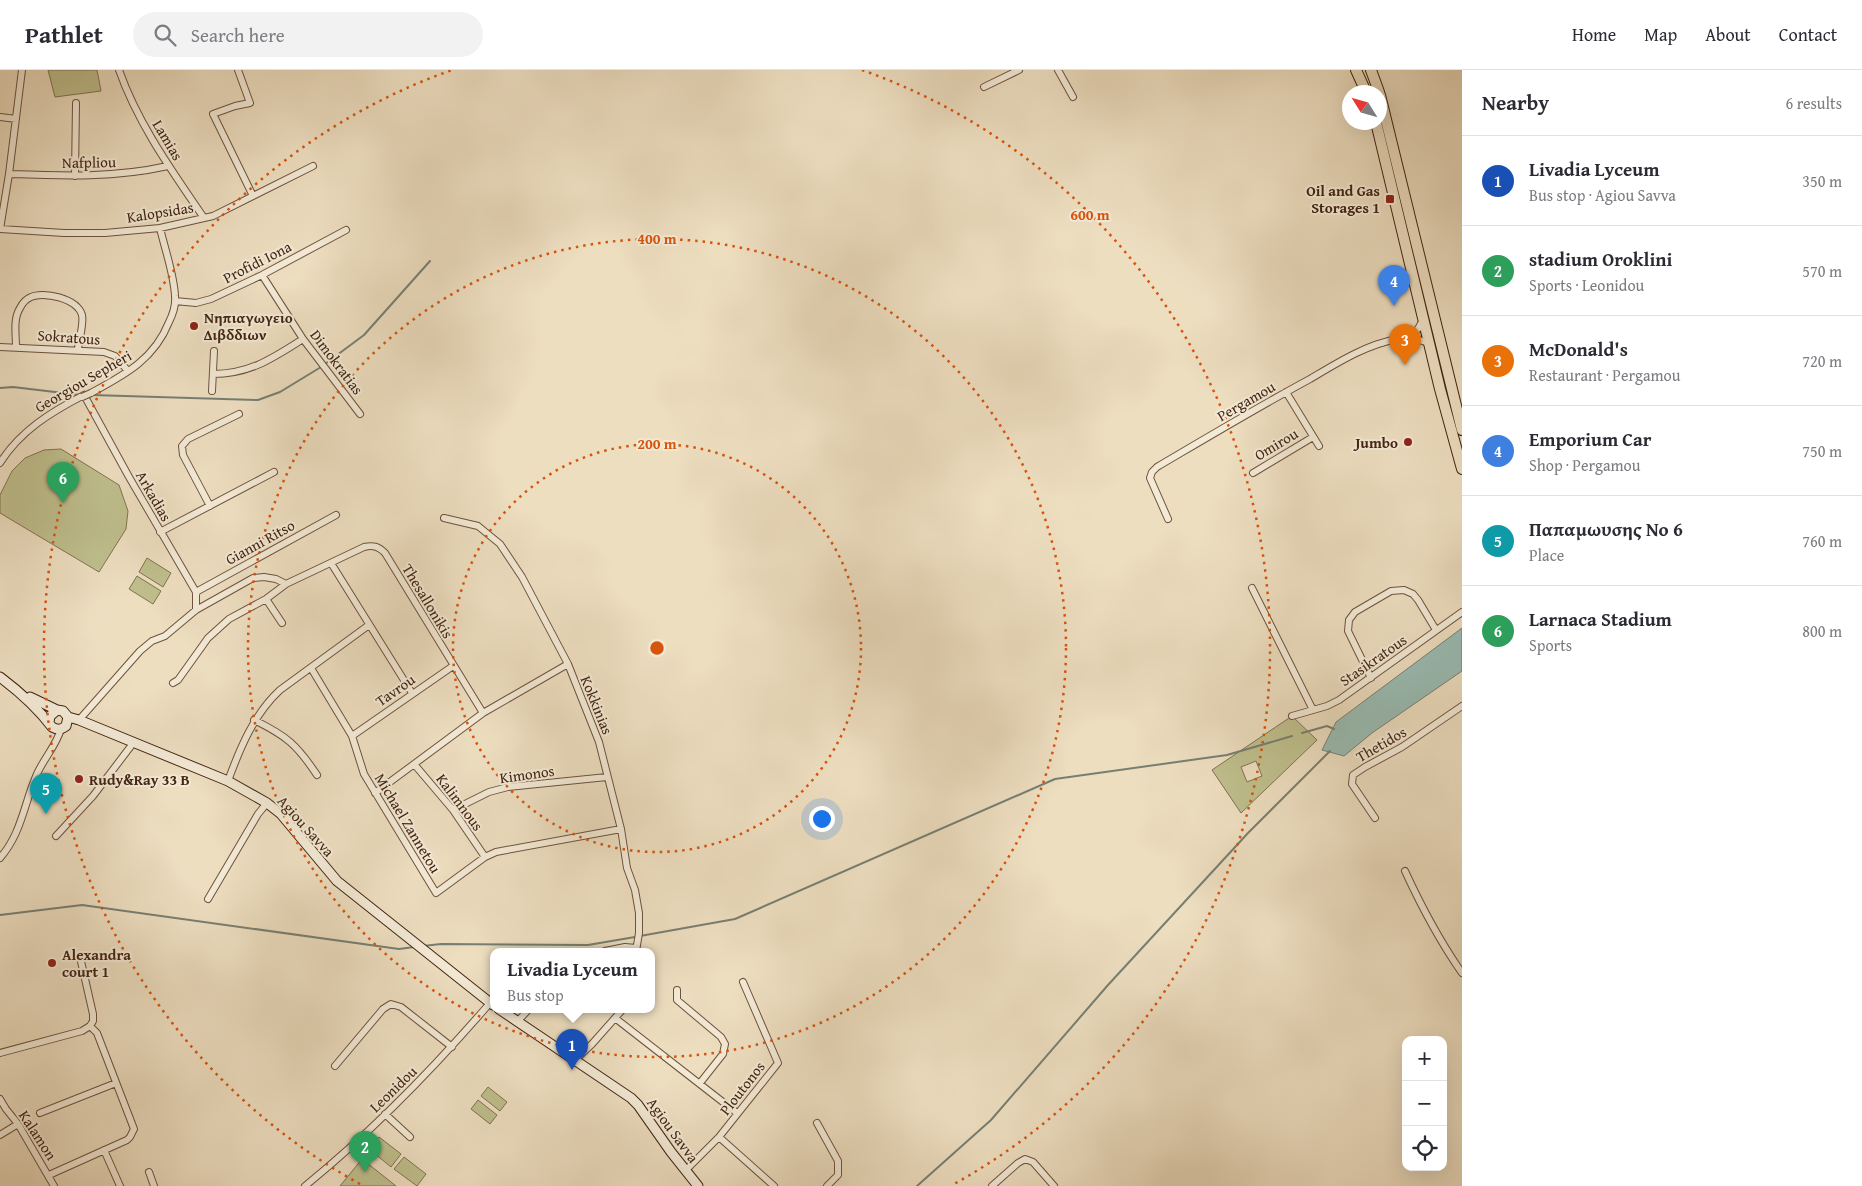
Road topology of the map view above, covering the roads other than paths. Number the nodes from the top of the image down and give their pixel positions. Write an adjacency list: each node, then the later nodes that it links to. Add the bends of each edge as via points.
1 (22, 70): 14 (street)
2 (119, 70): 17 (street, Lamias, via 147,132)
3 (238, 70): 21 (street, via 250,102 213,114)
4 (1058, 70): 11 (street)
5 (1356, 70): 8 (main road)
6 (1371, 70): 9 (main road)
7 (1014, 71): 10 (street)
8 (1363, 85)
9 (1376, 85)
10 (984, 87)
11 (1073, 97)
12 (76, 102): 20 (street)
13 (0, 116): 14 (street)
14 (16, 119): 19 (street)
15 (1387, 126): 43 (main road)
16 (1378, 130): 28 (main road)
17 (168, 166): 20 (street, Nafpliou, via 119,175); 22 (street, Lamias)
18 (313, 166): 21 (street, Kalopsidas)
19 (9, 174): 20 (street, Nafpliou); 24 (street)
20 (75, 176)
21 (253, 196): 22 (street, Kalopsidas)
22 (204, 218): 23 (street, Kalopsidas)
23 (160, 228): 24 (street, Kalopsidas, via 71,233); 27 (street, Georgiou Sepheri)
24 (0, 229)
25 (346, 230): 26 (street, Profidi Iona)
26 (262, 275): 27 (street, Profidi Iona, via 206,301); 30 (street, Dimokratias)
27 (175, 302): 36 (street, Georgiou Sepheri, via 160,340 144,359)
28 (1424, 320): 29 (street, Pergamou, via 1418,330); 31 (main road)
29 (1403, 338): 31 (street, Pergamou); 39 (street, Pergamou, via 1366,348)
30 (303, 339): 37 (street, via 254,367 234,373); 42 (street, Dimokratias)
31 (1430, 344): 47 (main road)
32 (0, 347): 33 (street, Sokratous)
33 (16, 347): 34 (street, Sokratous); 34 (street, via 19,310 26,300 36,296 64,298 78,307 82,318)
34 (78, 350): 36 (street, Sokratous, via 108,352)
35 (214, 351): 37 (street)
36 (128, 371): 40 (street, Georgiou Sepheri)
37 (213, 374): 38 (street)
38 (212, 391)
39 (1286, 392): 44 (street, Omirou); 53 (street, Pergamou, via 1153,470 1151,480)
40 (86, 395): 46 (street, Georgiou Sepheri, via 42,418 21,436); 54 (street, Arkadias)
41 (239, 414): 50 (street, via 188,439 182,448)
42 (360, 414)
43 (1462, 430)
44 (1313, 437): 45 (street, Omirou); 49 (street, Omirou)
45 (1319, 446)
46 (0, 463)
47 (1462, 469)
48 (274, 472): 50 (street)
49 (1253, 473)
50 (210, 506): 54 (street)
51 (336, 515): 58 (street, Gianni Ritso)
52 (444, 518): 65 (street, Kokkinias, via 478,526 500,544 522,577)
53 (1168, 519)
54 (160, 532): 58 (street, Arkadias)
55 (331, 563): 56 (street); 63 (street); 66 (street, Thesallonikis, via 364,547 379,548)
56 (286, 584): 59 (street); 60 (street, via 270,578 253,578)
57 (1252, 588): 75 (street)
58 (196, 592): 60 (street)
59 (266, 599): 62 (street); 70 (street, via 217,628)
60 (196, 610): 79 (street, via 165,636 140,650)
61 (1462, 612): 64 (street, Stasikratous)
62 (282, 624)
63 (368, 625): 67 (street); 71 (street)
64 (1436, 630): 69 (street, Stasikratous); 69 (street, via 1414,594 1404,590 1391,592 1358,610 1349,620 1348,631)
65 (568, 664): 76 (street); 87 (street, Kokkinias, via 599,742)
66 (453, 666): 71 (street, Tavrou); 76 (street, Thesallonikis)
67 (310, 668): 80 (street, via 267,702); 83 (street, Michael Zannetou)
68 (0, 677): 72 (street)
69 (1371, 678): 75 (street, Stasikratous, via 1333,703)
70 (173, 683)
71 (412, 693): 83 (street, Tavrou)
72 (23, 694): 74 (street); 81 (street)
73 (1462, 706): 92 (street, Thetidos, via 1402,747 1353,775 1352,784)
74 (57, 710): 78 (street); 81 (street)
75 (1313, 710): 77 (street, Stasikratous)
76 (483, 713): 85 (street)
77 (1292, 716)
78 (68, 717): 79 (street, Agiou Savva); 82 (street, via 66,726)
79 (79, 720): 84 (street, Agiou Savva)
80 (254, 720): 86 (street, via 296,747); 88 (street)
81 (49, 722): 82 (street, via 55,729)
82 (61, 729): 96 (street, via 35,780 17,833)
83 (352, 736): 89 (street, Michael Zannetou, via 364,774)
84 (134, 742): 88 (street, Agiou Savva); 94 (street, via 93,796)
85 (414, 764): 89 (street); 91 (street, Kalimnous)
86 (317, 775)
87 (607, 776): 91 (street, Kimonos, via 508,787 489,792); 93 (street, Kokkinias)
88 (228, 781): 90 (street, Agiou Savva)
89 (375, 793): 95 (street, Michael Zannetou, via 436,893)
90 (268, 803): 98 (street, via 258,814); 105 (street, Agiou Savva, via 337,881)
91 (453, 810): 95 (street, Kalimnous)
92 (1375, 818)
93 (621, 830): 95 (street, Michael Zannetou, via 502,850); 100 (street, Kokkinias, via 639,913)
94 (56, 836)
95 (485, 857)
96 (0, 858)
97 (1406, 871): 102 (street, via 1437,937)
98 (208, 899)
99 (620, 948): 100 (street)
100 (637, 948)
101 (80, 957): 112 (street, via 93,1014)
102 (1462, 973)
103 (743, 982): 121 (street, Ploutonos, via 778,1063)
104 (678, 990): 118 (street, via 677,1000 725,1044 723,1054)
105 (490, 1002)
106 (490, 1006): 113 (street, Leonidou)
107 (505, 1013): 111 (street, Agiou Savva)
108 (525, 1013): 111 (street)
109 (619, 1013): 110 (street)
110 (615, 1018): 115 (street); 118 (street)
111 (517, 1022): 115 (street, Agiou Savva)
112 (90, 1026): 114 (street); 117 (street, via 97,1032)
113 (452, 1047): 116 (street, via 402,1007 391,1004 383,1009); 122 (street, Leonidou)
114 (0, 1053)
115 (575, 1060): 129 (street, Agiou Savva, via 638,1105)
116 (335, 1066)
117 (116, 1083): 120 (street); 128 (street, via 134,1129 127,1140)
118 (700, 1083): 121 (street)
119 (0, 1099): 124 (street, Kalamon)
120 (40, 1113)
121 (737, 1113): 127 (street, Ploutonos)
122 (385, 1114): 126 (street); 135 (street, Leonidou)
123 (817, 1123): 138 (street, via 839,1164 838,1175)
124 (18, 1124): 125 (street); 131 (street, Kalamon)
125 (0, 1135)
126 (410, 1137)
127 (720, 1137): 129 (street, Ploutonos); 137 (street)
128 (104, 1150): 131 (street); 133 (street)
129 (686, 1171): 136 (street, Agiou Savva)
130 (149, 1172): 134 (street)
131 (49, 1175): 132 (street, Kalamon)
132 (54, 1186)
133 (120, 1186)
134 (154, 1186)
135 (305, 1186)
136 (698, 1186)
137 (774, 1186)
138 (827, 1186)
139 (992, 1186): 140 (street, via 1025,1159 1033,1162)
140 (1054, 1186)

